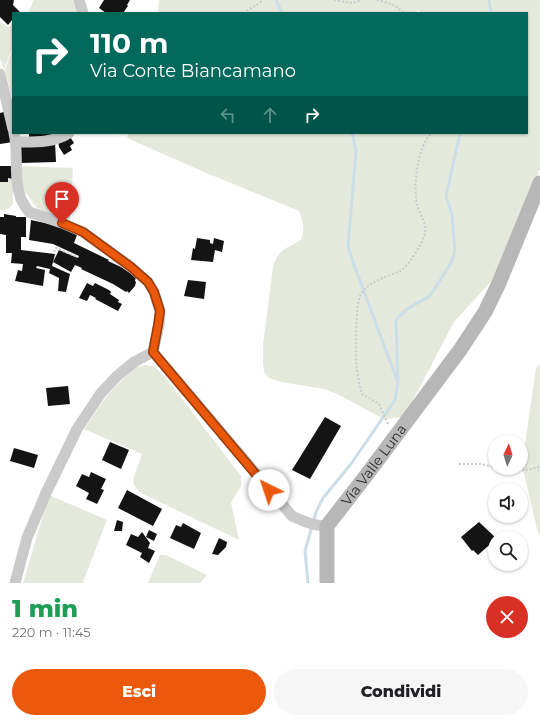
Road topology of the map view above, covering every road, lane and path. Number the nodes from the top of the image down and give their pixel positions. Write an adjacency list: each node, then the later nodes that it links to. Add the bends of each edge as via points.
1 (79, 0): 6 (street)
2 (263, 0): 7 (path)
3 (334, 0): 4 (path, via 352,3)
4 (362, 0)
5 (377, 0): 8 (path, via 392,4)
6 (83, 12)
7 (245, 12)
8 (404, 12)
9 (0, 74): 10 (street)
10 (12, 125)
11 (68, 134): 13 (street, via 51,141)
12 (431, 134): 18 (path, via 417,160 417,207 425,222 425,234 418,250 401,270 372,284 361,294 357,310 357,369 362,394 379,404)
13 (15, 138): 17 (street, via 18,184 21,199 29,212 83,232 148,282 160,311)
14 (540, 183): 23 (street, Via Valle Luna, via 485,312 452,362 365,477)
15 (54, 252): 16 (path, via 56,248)
16 (77, 257)
17 (153, 352): 23 (street, via 292,516); 24 (street, via 134,362 117,376 101,393 77,429 27,538)
18 (389, 425)
19 (459, 464): 20 (path)
20 (488, 466)
21 (540, 466): 22 (path)
22 (528, 470)
23 (323, 526): 25 (street)
24 (14, 583)
25 (327, 583)

